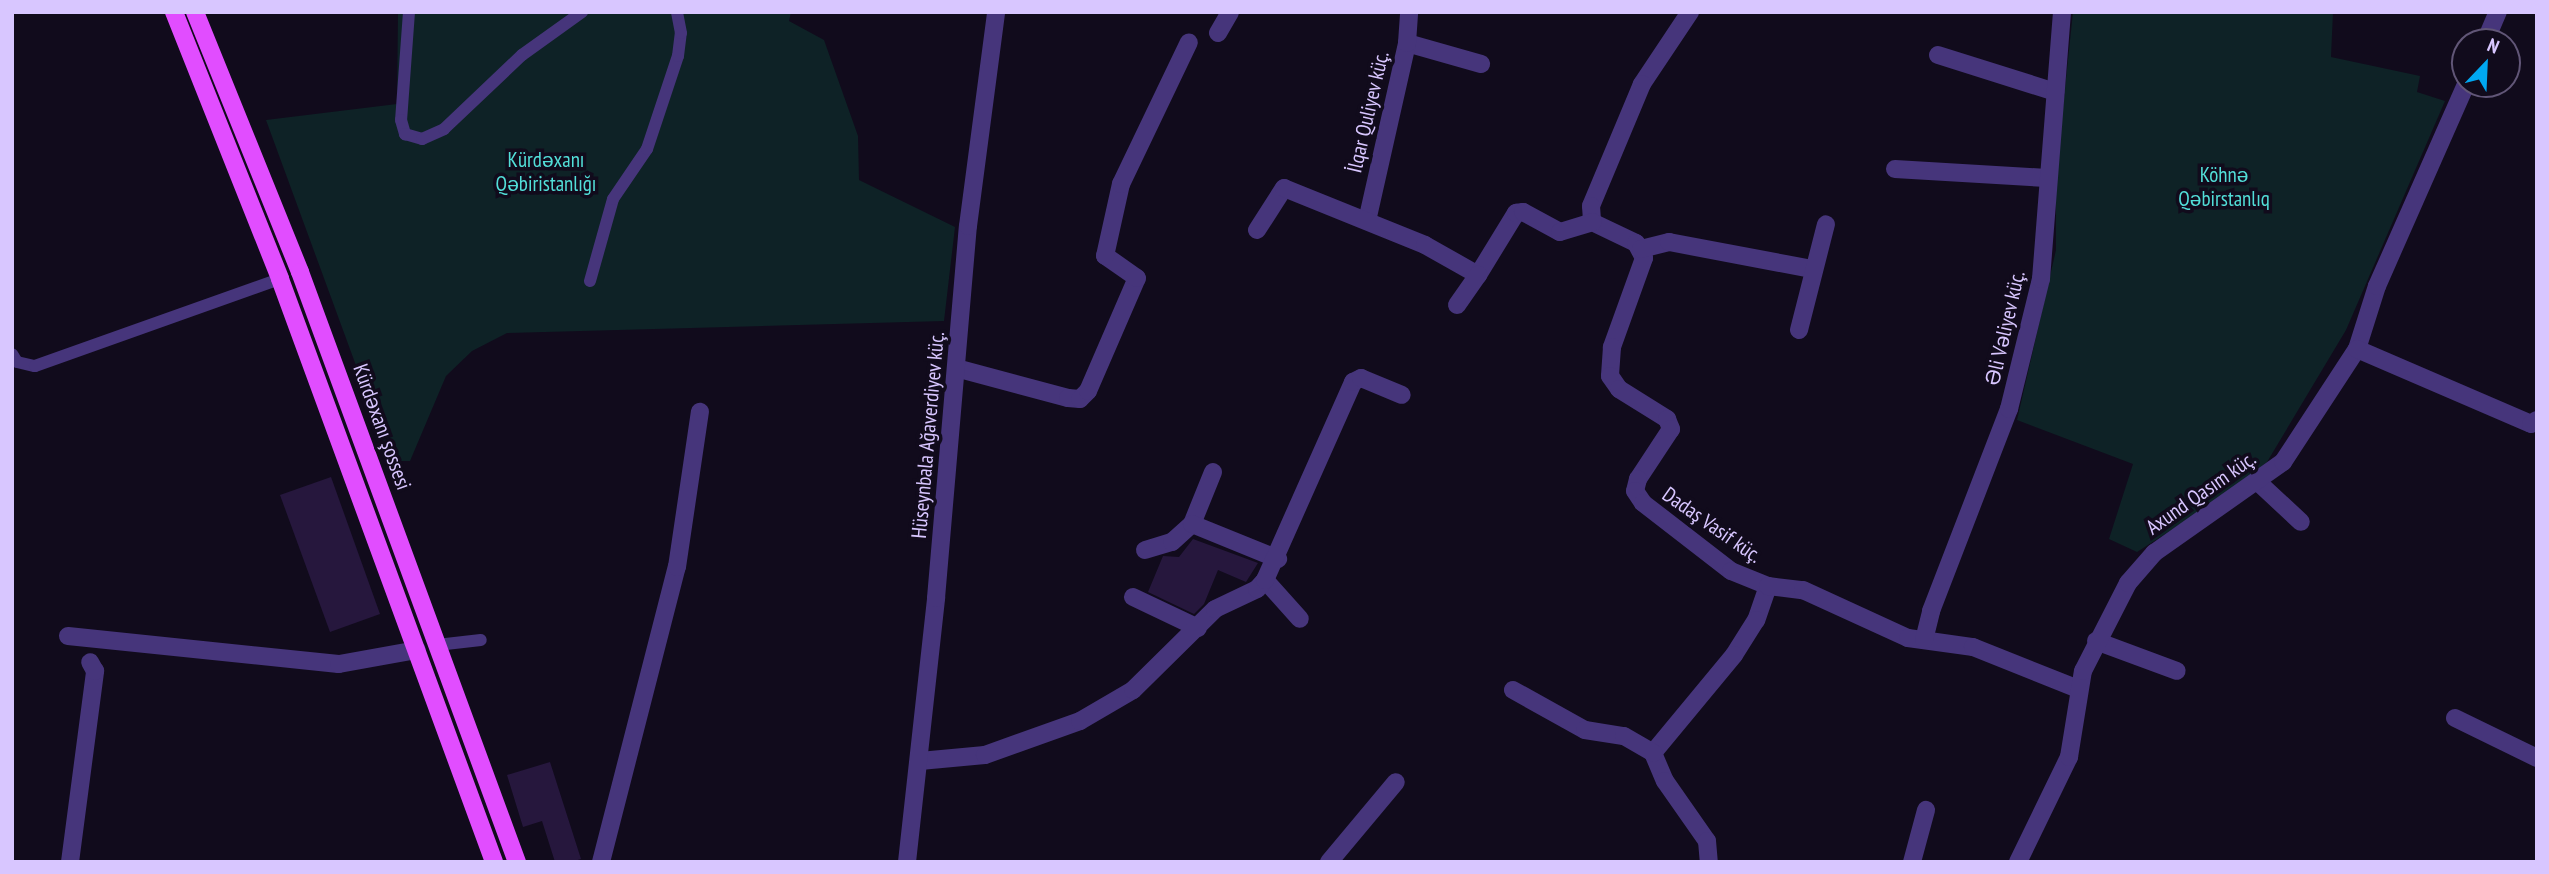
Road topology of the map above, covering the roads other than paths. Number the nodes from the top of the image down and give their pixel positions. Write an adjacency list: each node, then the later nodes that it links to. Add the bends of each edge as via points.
1 (174, 12): 28 (main road)
2 (195, 12): 26 (main road, Kürdəxanı şossesi)
3 (410, 12): 4 (lane, via 401,120 405,134 422,139 444,129 522,55)
4 (582, 12)
5 (677, 12): 29 (lane, via 681,33 678,56 647,149 613,199)
6 (996, 12): 34 (street, Hüseynbala Ağaverdiyev küç., via 973,184)
7 (1230, 12): 11 (street)
8 (1409, 12): 13 (street, İlqar Quliyev küç.)
9 (1690, 12): 21 (street, via 1642,84 1595,192)
10 (2062, 12): 16 (street, Əli Vəliyev küç., via 2063,48)
11 (1218, 33)
12 (1189, 42): 34 (street, via 1121,184 1105,256 1137,278 1088,391 1080,399 1068,398)
13 (1407, 43): 15 (street); 20 (street, İlqar Quliyev küç.)
14 (1938, 55): 16 (street)
15 (1482, 64)
16 (2055, 92): 19 (street, Əli Vəliyev küç.)
17 (2460, 98): 32 (street, Axund Qasım küç., via 2377,286)
18 (1895, 169): 19 (street)
19 (2047, 178): 51 (street, Əli Vəliyev küç., via 2047,243 2009,409)
20 (1367, 221): 23 (street, via 1284,188); 27 (street)
21 (1592, 222): 24 (street); 27 (street, via 1560,232 1530,215 1516,213)
22 (1826, 224): 25 (street)
23 (1257, 230)
24 (1641, 248): 25 (street, via 1669,243); 45 (street, Dadaş Vasif küç., via 1642,266 1612,347 1610,376 1619,388 1667,419 1671,429 1637,479 1635,491 1643,503 1731,570)
25 (1812, 269): 31 (street)
26 (300, 272): 28 (main road); 53 (main road, Kürdəxanı şossesi)
27 (1478, 275): 30 (street)
28 (280, 279): 33 (lane, via 35,366 17,362); 54 (main road)
29 (590, 281)
30 (1457, 305)
31 (1799, 330)
32 (2357, 349): 37 (street); 39 (street, Axund Qasım küç., via 2283,462)
33 (12, 354)
34 (956, 368): 62 (street, Hüseynbala Ağaverdiyev küç.)
35 (1402, 395): 43 (street, via 1361,378 1353,383)
36 (700, 412): 68 (street, via 677,567)
37 (2535, 424)
38 (1213, 472): 41 (street)
39 (2259, 483): 40 (street); 52 (street, Axund Qasım küç., via 2139,567)
40 (2301, 522)
41 (1192, 524): 42 (street, via 1172,542); 43 (street)
42 (1145, 550)
43 (1278, 559): 44 (street)
44 (1265, 580): 47 (street); 48 (street, via 1215,609)
45 (1768, 586): 51 (street, via 1803,590 1892,632); 60 (street, Dadaş Vasif küç., via 1756,620 1734,655)
46 (1133, 597): 48 (street)
47 (1300, 620)
48 (1198, 628): 62 (street, via 1110,707 985,755)
49 (68, 636): 54 (street, via 340,664)
50 (481, 640): 53 (lane)
51 (1924, 640): 57 (street, via 1973,647)
52 (2096, 642): 56 (street); 57 (street, Axund Qasım küç.)
53 (437, 645): 67 (main road, Kürdəxanı şossesi)
54 (417, 650): 66 (main road)
55 (90, 662): 65 (street, via 95,671)
56 (2177, 671)
57 (2078, 689): 73 (street, Axund Qasım küç., via 2069,757)
58 (1513, 690): 60 (street, via 1585,730 1624,736)
59 (2455, 718): 61 (street)
60 (1653, 753): 71 (street, via 1665,780 1707,841)
61 (2537, 758)
62 (920, 761): 69 (street, Hüseynbala Ağaverdiyev küç.)
63 (1396, 782): 70 (street)
64 (1926, 810): 72 (street)
65 (70, 862)
66 (494, 862)
67 (517, 862)
68 (601, 862)
69 (908, 862)
70 (1329, 862)
71 (1710, 862)
72 (1912, 862)
73 (2018, 862)

